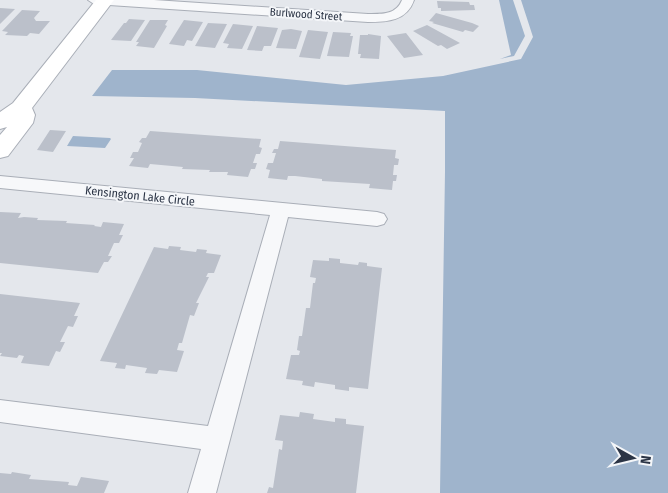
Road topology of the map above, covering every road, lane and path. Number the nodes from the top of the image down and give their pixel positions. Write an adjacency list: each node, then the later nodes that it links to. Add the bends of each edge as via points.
1 (101, 0): 3 (street, Burlwood Street); 4 (street)
2 (408, 0): 3 (street, Burlwood Street, via 399,14 380,18)
3 (215, 4)
4 (21, 108): 5 (street); 6 (street, via 24,115 22,123)
5 (0, 122)
6 (0, 151)
7 (0, 182): 8 (street, Kensington Lake Circle)
8 (281, 209): 9 (street, Kensington Lake Circle); 11 (street)
9 (377, 219)
10 (0, 411): 11 (street)
11 (217, 439): 12 (street)
12 (202, 493)

